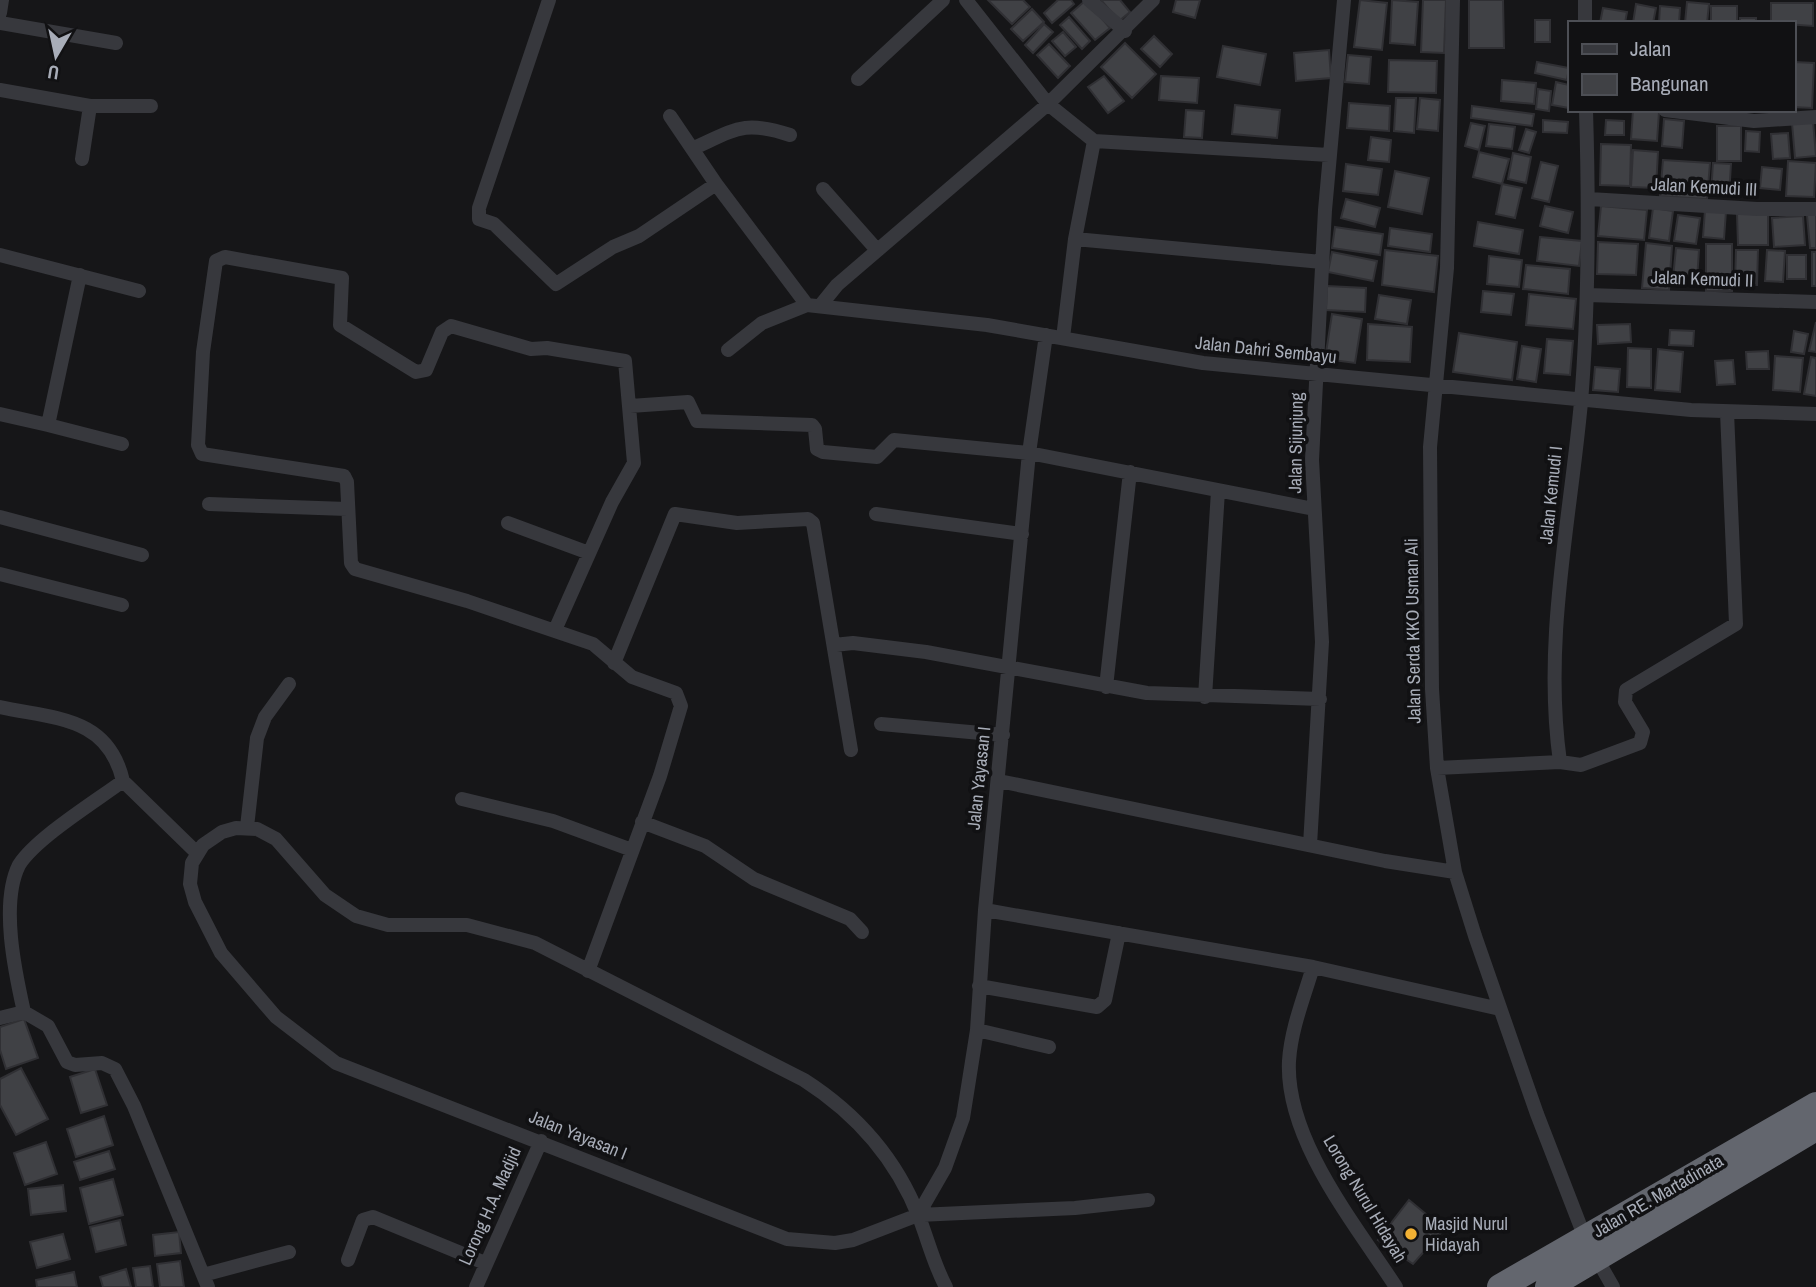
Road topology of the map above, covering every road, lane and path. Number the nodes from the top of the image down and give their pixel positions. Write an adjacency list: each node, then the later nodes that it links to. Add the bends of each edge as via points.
1 (2, 0): 10 (street)
2 (549, 0): 29 (street, via 479,213 556,284)
3 (943, 0): 15 (street)
4 (966, 0): 17 (street)
5 (1089, 0): 13 (street)
6 (1153, 0): 13 (street)
7 (1344, 0): 27 (street, Jalan Sijunjung)
8 (1453, 0): 46 (street, Jalan Serda KKO Usman Ali, via 1447,268)
9 (1585, 0): 11 (street)
10 (0, 13)
11 (1585, 21)
12 (0, 23): 14 (street)
13 (1125, 30): 17 (street)
14 (116, 43)
15 (858, 79)
16 (0, 90): 18 (street)
17 (1048, 104): 25 (street); 34 (street)
18 (90, 106): 19 (street); 28 (street)
19 (151, 106)
20 (1586, 112): 31 (street, Jalan Kemudi I)
21 (1681, 112): 23 (street, via 1754,121)
22 (670, 116): 26 (street)
23 (1816, 117)
24 (790, 135): 26 (street, via 762,125 747,126)
25 (1094, 141): 27 (street); 33 (street)
26 (694, 148): 29 (street)
27 (1329, 155): 36 (street, Jalan Sijunjung)
28 (82, 159)
29 (716, 184): 41 (street)
30 (823, 189): 34 (street)
31 (1589, 199): 32 (street, Jalan Kemudi III); 39 (street, Jalan Kemudi I)
32 (1816, 209)
33 (1075, 239): 36 (street); 43 (street)
34 (877, 250): 41 (street)
35 (0, 255): 37 (street)
36 (1322, 262): 45 (street, Jalan Sijunjung)
37 (80, 275): 38 (street); 52 (street)
38 (139, 291)
39 (1587, 295): 40 (street, Jalan Kemudi II); 47 (street, Jalan Kemudi I)
40 (1816, 302)
41 (814, 305): 42 (street, Jalan Dahri Sembayu); 44 (street, Jalan Dahri Sembayu, via 762,323)
42 (1045, 335): 43 (street, Jalan Dahri Sembayu); 54 (street, Jalan Yayasan I)
43 (1063, 338): 45 (street, Jalan Dahri Sembayu, via 1203,363)
44 (728, 350)
45 (1316, 375): 46 (street, Jalan Dahri Sembayu); 59 (street, Jalan Sijunjung)
46 (1434, 388): 47 (street, Jalan Dahri Sembayu); 81 (street, Jalan Serda KKO Usman Ali, via 1430,561)
47 (1581, 401): 49 (street, Jalan Dahri Sembayu); 80 (street, Jalan Kemudi I, via 1554,627)
48 (630, 405): 54 (street, via 688,402 697,421 812,425 816,446 823,452 877,457 894,440); 58 (street, via 623,360 531,349 451,326 442,332 426,370 416,372 340,325 342,278 219,259 203,352 200,452 340,475 347,479); 64 (street, via 634,463)
49 (1727, 412): 51 (street, Jalan Dahri Sembayu); 80 (street, via 1736,624 1626,690 1625,702 1643,732 1640,743 1581,765)
50 (0, 414): 52 (street)
51 (1816, 414)
52 (48, 425): 53 (street)
53 (122, 444)
54 (1030, 453): 55 (street); 63 (street, Jalan Yayasan I)
55 (1130, 472): 56 (street); 73 (street)
56 (1218, 491): 59 (street); 74 (street)
57 (209, 504): 58 (street)
58 (347, 509): 68 (street, via 355,569)
59 (1314, 509): 75 (street, Jalan Sijunjung, via 1322,642)
60 (876, 514): 63 (street)
61 (0, 517): 65 (street)
62 (509, 523): 64 (street)
63 (1022, 534): 71 (street, Jalan Yayasan I)
64 (589, 553): 68 (street)
65 (142, 555)
66 (0, 574): 67 (street)
67 (122, 605)
68 (555, 630): 70 (street, via 593,644)
69 (834, 645): 70 (street, via 811,520 737,523 679,514 671,519); 71 (street, via 873,645); 79 (street)
70 (614, 663): 85 (street, via 638,680 676,693 680,700 660,776)
71 (1010, 667): 73 (street); 78 (street, Jalan Yayasan I)
72 (289, 684): 86 (street, via 265,717 257,738)
73 (1105, 687): 74 (street)
74 (1205, 697): 75 (street)
75 (1320, 698): 87 (street, Jalan Sijunjung)
76 (0, 707): 83 (street, via 86,726 115,758)
77 (881, 724): 78 (street)
78 (1003, 735): 82 (street, Jalan Yayasan I)
79 (851, 750)
80 (1560, 762): 81 (street)
81 (1437, 768): 90 (street, Jalan Serda KKO Usman Ali)
82 (999, 781): 87 (street); 91 (street, Jalan Yayasan I)
83 (125, 783): 89 (street); 98 (street, via 27,855 15,874 10,948)
84 (462, 799): 88 (street, via 553,821)
85 (642, 822): 88 (street); 92 (street, via 705,846 754,880 850,919)
86 (247, 827): 89 (street, via 222,832); 95 (street, via 276,839 326,895 356,916 388,925 467,925 497,931 535,943)
87 (1310, 845): 90 (street)
88 (632, 850): 95 (street)
89 (197, 853): 104 (street, Jalan Yayasan I, via 190,884 205,926 221,953 276,1017 349,1069)
90 (1455, 872): 97 (street, Jalan Serda KKO Usman Ali)
91 (985, 910): 93 (street); 96 (street, Jalan Yayasan I)
92 (862, 932)
93 (1119, 933): 94 (street); 96 (street, via 1105,1000 1097,1007)
94 (1313, 967): 97 (street); 114 (street, Lorong Nurul Hidayah, via 1289,1060 1292,1106 1327,1180)
95 (588, 971): 106 (street, via 831,1097 880,1144)
96 (979, 986): 100 (street, Jalan Yayasan I)
97 (1500, 1009): 107 (street, Jalan Serda KKO Usman Ali)
98 (24, 1012): 99 (street); 111 (street, via 48,1026 67,1062 102,1063 115,1069)
99 (0, 1018)
100 (977, 1030): 101 (street); 106 (street, Jalan Yayasan I, via 963,1118 945,1168)
101 (1049, 1047)
102 (1816, 1105): 107 (highway, Jalan RE. Martadinata)
103 (1816, 1128): 107 (highway)
104 (541, 1141): 106 (street, Jalan Yayasan I, via 787,1239 835,1244); 110 (street, Lorong H.A. Madjid)
105 (1148, 1200): 106 (street, via 1075,1208)
106 (918, 1214): 113 (street)
107 (1591, 1249): 115 (highway, Jalan RE. Martadinata); 116 (highway); 117 (street, Jalan Serda KKO Usman Ali)
108 (289, 1252): 111 (street)
109 (348, 1260): 110 (street, via 363,1220 373,1217)
110 (485, 1263): 112 (street, Lorong H.A. Madjid)
111 (205, 1281)
112 (476, 1287)
113 (946, 1287)
114 (1396, 1287)
115 (1500, 1287)
116 (1548, 1287)
117 (1613, 1287)

